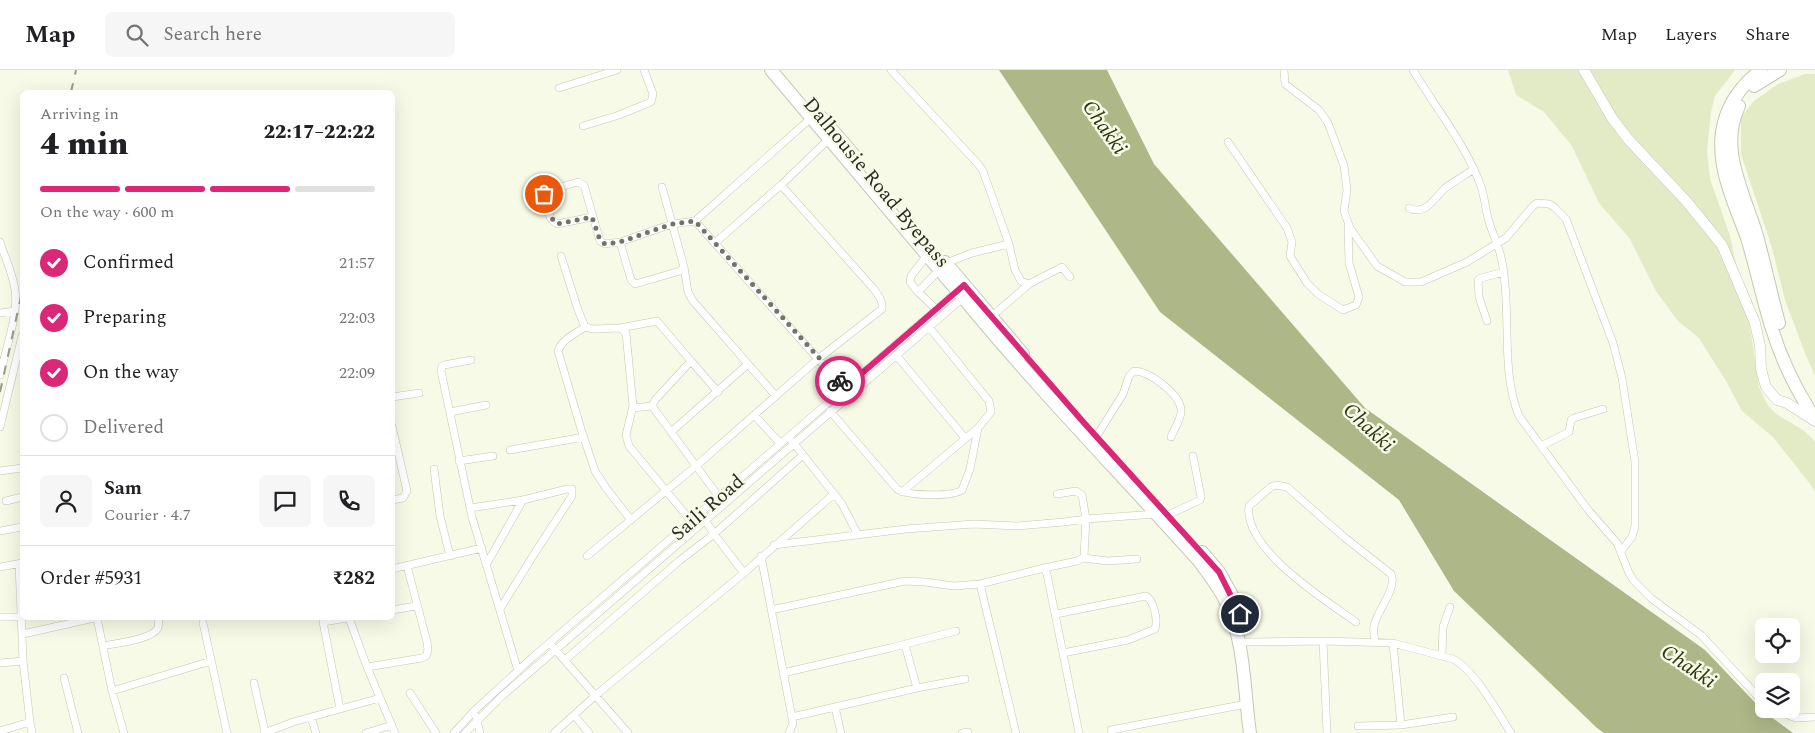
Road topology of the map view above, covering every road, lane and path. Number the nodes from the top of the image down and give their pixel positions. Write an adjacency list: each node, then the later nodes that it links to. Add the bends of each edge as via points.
1 (617, 70): 11 (street)
2 (644, 70): 13 (street, via 653,94 651,102)
3 (771, 70): 12 (highway)
4 (782, 70): 31 (highway, Dalhousie Road Byepass)
5 (891, 70): 27 (street, via 978,164)
6 (1284, 70): 22 (street, via 1285,84 1319,110 1328,123 1344,166 1344,211)
7 (1413, 70): 16 (street)
8 (1584, 70): 66 (main road, via 1628,139 1688,202 1722,245 1755,323 1766,387 1777,400)
9 (1761, 70): 66 (highway, via 1745,83 1730,104 1722,132 1724,174 1747,238 1779,349)
10 (1780, 70): 58 (highway, via 1757,83 1744,97 1734,120 1731,143 1785,342)
11 (559, 88)
12 (811, 118): 14 (highway); 21 (street)
13 (583, 126)
14 (828, 139): 17 (street); 29 (highway)
15 (1228, 142): 22 (street, via 1287,228 1292,242 1290,256 1307,284 1343,310 1356,305 1359,297 1349,263)
16 (1474, 169): 19 (street, via 1443,190 1428,206 1417,210); 28 (street)
17 (781, 185): 26 (street); 48 (street, via 873,288 883,304 880,312)
18 (662, 187): 23 (street)
19 (1409, 208)
20 (592, 217): 20 (street, via 582,183 544,194 551,219 557,224); 25 (street, via 602,244)
21 (695, 221): 23 (street); 26 (street)
22 (1348, 223): 28 (street, via 1377,266 1412,284 1455,268)
23 (672, 224): 25 (street); 32 (street)
24 (0, 242): 40 (street, via 15,291)
25 (620, 242): 32 (street, via 635,284)
26 (716, 243): 48 (street)
27 (1009, 244): 31 (street, via 972,253); 35 (street, via 1018,277)
28 (1497, 244): 33 (street); 110 (street, via 1511,233 1532,206 1542,203 1562,214 1576,244 1613,343 1631,433 1635,462 1635,526 1632,537)
29 (928, 254): 31 (highway); 36 (street, via 909,278)
30 (561, 256): 43 (street)
31 (943, 266): 36 (street); 37 (highway, Dalhousie Road Byepass)
32 (684, 267): 51 (street, via 692,301)
33 (1504, 272): 42 (street, via 1478,280 1479,297); 78 (street, via 1514,404)
34 (1070, 277): 35 (street, via 1062,267)
35 (1029, 284): 41 (street)
36 (918, 292): 38 (street)
37 (963, 292): 38 (street, Saili Road); 41 (highway, Dalhousie Road Byepass); 44 (street); 99 (highway, via 1079,430)
38 (936, 309): 53 (street, Saili Road)
39 (0, 312): 40 (street)
40 (15, 312): 52 (street)
41 (991, 317): 72 (highway, Dalhousie Road Byepass)
42 (1487, 321)
43 (585, 327): 45 (street); 71 (street, via 558,348)
44 (929, 327): 47 (street); 68 (street, via 989,401 991,412)
45 (620, 328): 50 (street, via 657,321); 61 (street, via 626,337)
46 (20, 344): 67 (street)
47 (896, 355): 63 (street); 74 (street)
48 (818, 359): 53 (street); 56 (street)
49 (471, 360): 64 (street, via 442,366)
50 (691, 361): 54 (street); 60 (street)
51 (748, 364): 54 (street); 56 (street)
52 (0, 375)
53 (846, 387): 70 (street, Saili Road)
54 (718, 392): 69 (street)
55 (419, 393): 57 (street)
56 (776, 396): 65 (street)
57 (395, 397)
58 (1815, 403)
59 (486, 405): 64 (street)
60 (652, 406): 61 (street); 69 (street)
61 (633, 408): 88 (street, via 626,435 629,446)
62 (1604, 408): 78 (street, via 1574,418 1569,432)
63 (830, 411): 77 (street); 89 (street)
64 (450, 412): 83 (street)
65 (755, 416): 76 (street); 84 (street)
66 (1815, 420)
67 (0, 427)
68 (978, 428): 74 (street); 89 (street, via 962,490 953,494)
69 (670, 432): 84 (street)
70 (788, 435): 76 (street, Saili Road); 77 (street)
71 (584, 437): 79 (street); 101 (street, via 600,480)
72 (1096, 437): 73 (street, via 1134,371 1159,382 1180,406 1181,413); 99 (highway, Dalhousie Road Byepass)
73 (1171, 437)
74 (965, 438): 89 (street)
75 (395, 440): 94 (street, via 406,493 403,498)
76 (780, 444): 92 (street, Saili Road)
77 (794, 444): 80 (street); 102 (street)
78 (1541, 446): 110 (street)
79 (510, 450)
80 (803, 455): 90 (street); 106 (street)
81 (493, 456): 83 (street)
82 (1192, 456): 99 (street, via 1200,500)
83 (459, 461): 97 (street)
84 (696, 466): 88 (street); 92 (street)
85 (20, 468): 87 (street)
86 (434, 469): 111 (street, via 440,516)
87 (0, 471)
88 (666, 492): 101 (street); 103 (street)
89 (902, 492)
90 (834, 494): 107 (street); 108 (street)
91 (1057, 494): 100 (street, via 1080,492)
92 (719, 497): 98 (street, Saili Road)
93 (20, 498): 96 (street)
94 (395, 499)
95 (523, 500): 97 (street); 117 (street); 126 (street, via 567,489 572,489 573,493)
96 (6, 501)
97 (470, 508): 109 (street)
98 (700, 513): 102 (street); 103 (street, Saili Road)
99 (1162, 514): 100 (street); 143 (highway, Dalhousie Road Byepass, via 1219,572 1240,614); 168 (highway, via 1227,603 1236,633)
100 (1086, 518): 107 (street, via 1017,526 974,524); 114 (street)
101 (631, 520): 112 (street)
102 (706, 520): 106 (street); 149 (street)
103 (691, 521): 145 (street, Saili Road)
104 (20, 527): 105 (street)
105 (0, 531)
106 (714, 534): 122 (street); 152 (street)
107 (858, 534): 108 (street)
108 (774, 545): 113 (street)
109 (482, 548): 111 (street); 117 (street)
110 (1621, 551): 165 (street, via 1634,581 1652,599 1700,635)
111 (450, 556): 118 (street)
112 (587, 556)
113 (761, 556): 122 (street); 128 (street)
114 (1083, 558): 115 (street); 121 (street)
115 (1137, 560)
116 (20, 563): 119 (street)
117 (486, 565): 126 (street)
118 (407, 566): 120 (street); 124 (street)
119 (0, 567)
120 (395, 568)
121 (1044, 568): 123 (street); 129 (street)
122 (744, 573): 166 (street)
123 (980, 584): 128 (street, via 954,586 904,581); 202 (street)
124 (416, 606): 127 (street); 156 (street, via 427,642 426,656)
125 (1450, 607): 151 (street, via 1443,627)
126 (500, 609): 157 (street)
127 (395, 610)
128 (770, 610): 158 (street)
129 (1056, 614): 150 (street); 150 (street, via 1146,596 1151,600 1156,621 1155,629 1128,640)
130 (0, 617): 131 (street)
131 (20, 617)
132 (22, 620): 141 (street)
133 (86, 620): 141 (street)
134 (96, 620): 148 (street)
135 (159, 620): 148 (street, via 153,634)
136 (336, 620): 170 (street, via 323,622)
137 (349, 620): 156 (street)
138 (1356, 622): 144 (street, via 1289,573 1259,539 1249,506 1270,488 1280,486 1293,490 1391,574 1392,581 1374,625)
139 (203, 623): 154 (street)
140 (956, 631): 147 (street)
141 (23, 634): 153 (street)
142 (1323, 641): 143 (street); 144 (street); 206 (street)
143 (1246, 642): 205 (highway, Dalhousie Road Byepass)
144 (1375, 642): 146 (street)
145 (549, 643): 149 (street); 157 (street, Saili Road)
146 (1393, 643): 151 (street); 181 (street)
147 (905, 645): 158 (street); 162 (street)
148 (103, 646): 163 (street)
149 (555, 649): 152 (street); 178 (street)
150 (1063, 653): 203 (street)
151 (1442, 655): 207 (street, via 1461,663 1478,682)
152 (565, 660): 166 (street)
153 (23, 661): 155 (street); 179 (street)
154 (210, 662): 163 (street); 188 (street)
155 (0, 663)
156 (367, 668): 167 (street)
157 (518, 671): 171 (street, Saili Road)
158 (783, 673): 174 (street)
159 (64, 678): 186 (street)
160 (965, 679): 162 (street)
161 (254, 682): 189 (street)
162 (917, 688): 169 (street)
163 (112, 691): 187 (street)
164 (410, 692): 193 (street)
165 (1755, 693)
166 (596, 695): 172 (street); 199 (street)
167 (380, 698): 170 (street); 180 (street)
168 (1246, 704): 183 (street); 204 (highway)
169 (835, 707): 174 (street); 201 (street)
170 (340, 709): 173 (street)
171 (474, 711): 178 (street); 194 (street, Saili Road)
172 (574, 715): 197 (street); 198 (street)
173 (311, 717): 189 (street); 190 (street)
174 (792, 717): 200 (street)
175 (1453, 717): 181 (street)
176 (1815, 717): 177 (street)
177 (1800, 718)
178 (477, 719): 195 (street); 196 (street)
179 (30, 722): 184 (street); 185 (street)
180 (392, 725): 191 (street); 192 (street)
181 (1401, 725): 182 (street)
182 (1358, 726)
183 (1111, 730)
184 (0, 731)
185 (32, 733)
186 (78, 733)
187 (124, 733)
188 (228, 733)
189 (265, 733)
190 (316, 733)
191 (366, 733)
192 (395, 733)
193 (436, 733)
194 (454, 733)
195 (465, 733)
196 (480, 733)
197 (554, 733)
198 (589, 733)
199 (628, 733)
200 (789, 733)
201 (841, 733)
202 (1016, 733)
203 (1080, 733)
204 (1250, 733)
205 (1258, 733)
206 (1328, 733)
207 (1511, 733)

